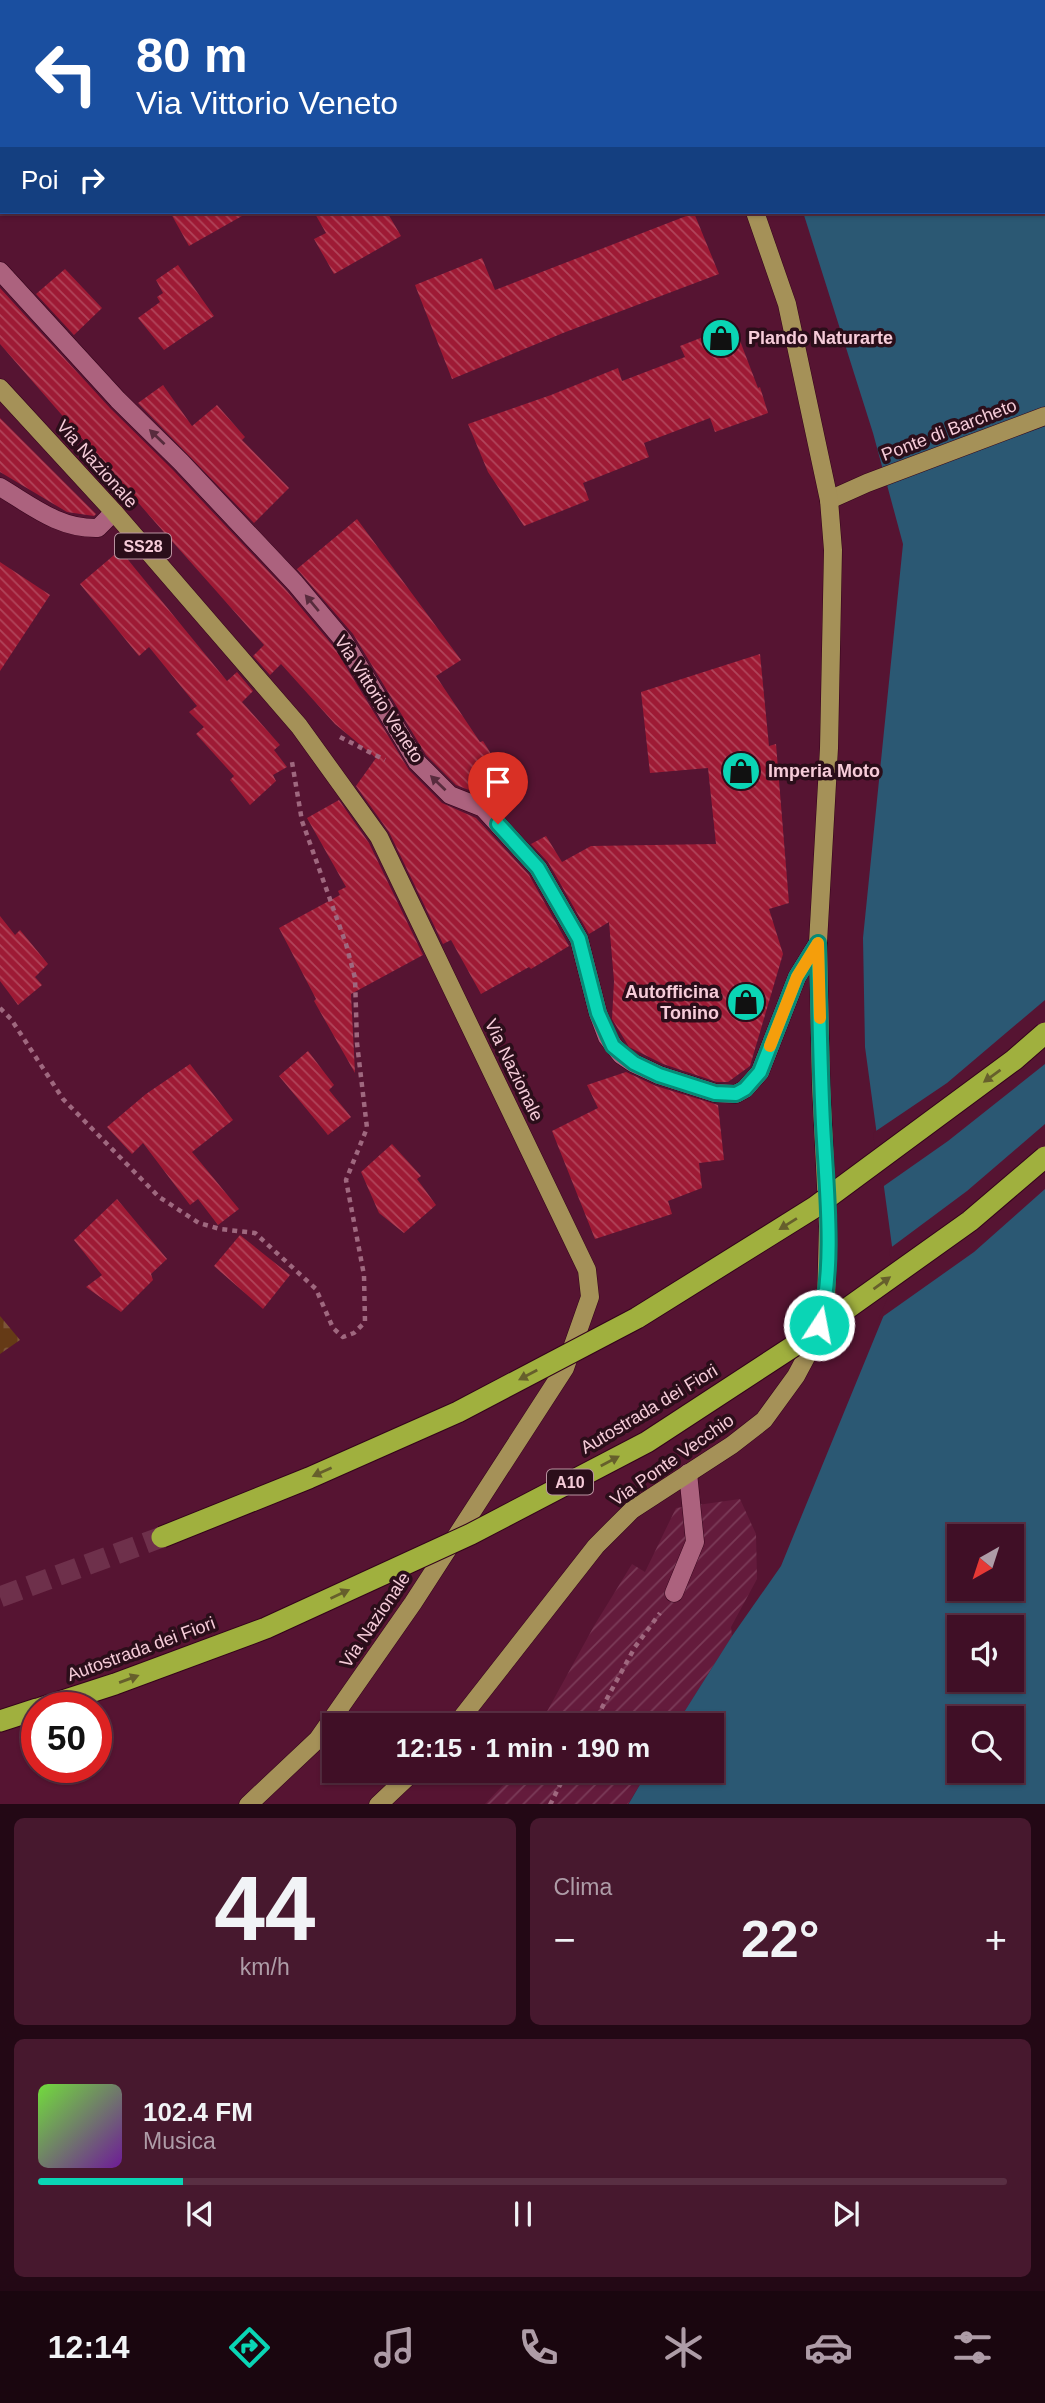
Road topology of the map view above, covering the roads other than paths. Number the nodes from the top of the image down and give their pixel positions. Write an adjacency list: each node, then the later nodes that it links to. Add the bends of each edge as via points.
1 (756, 214): 6 (main road, Via Ponte Vecchio, via 787,304)
2 (0, 271): 8 (street, Via Vittorio Veneto, one-way to 2, via 797,977 760,1072 736,1094 651,1071 613,1046 598,1013 579,939 538,868 483,808 450,795 412,757 343,640 295,583)
3 (0, 388): 7 (main road, Via Nazionale / SS28)
4 (1045, 416): 6 (main road, Ponte di Barcheto)
5 (0, 487): 7 (street, via 59,522 78,528 98,528)
6 (829, 500): 8 (main road, Via Ponte Vecchio, via 829,748)
7 (114, 513): 19 (main road, Via Nazionale / SS28, via 299,726 379,837 587,1269 590,1297 565,1368 413,1603 318,1739)
8 (818, 943): 11 (main road, Via Ponte Vecchio, via 828,1226 825,1304 812,1346 764,1420)
9 (1045, 1033): 12 (highway, one-way to 12, bridge, via 815,1207 637,1318 458,1412)
10 (1045, 1157): 14 (highway, Autostrada dei Fiori / A10, one-way to 10, bridge, via 266,1628 471,1534 647,1442 803,1340 948,1237)
11 (688, 1473): 13 (street, via 695,1542); 15 (main road, Via Ponte Vecchio, via 608,1532)
12 (162, 1537)
13 (674, 1593)
14 (91, 1692)
15 (465, 1713)
16 (21, 1715): 17 (highway, Autostrada dei Fiori / A10)
17 (0, 1721)
18 (401, 1783): 20 (main road)
19 (248, 1804)
20 (378, 1804)

